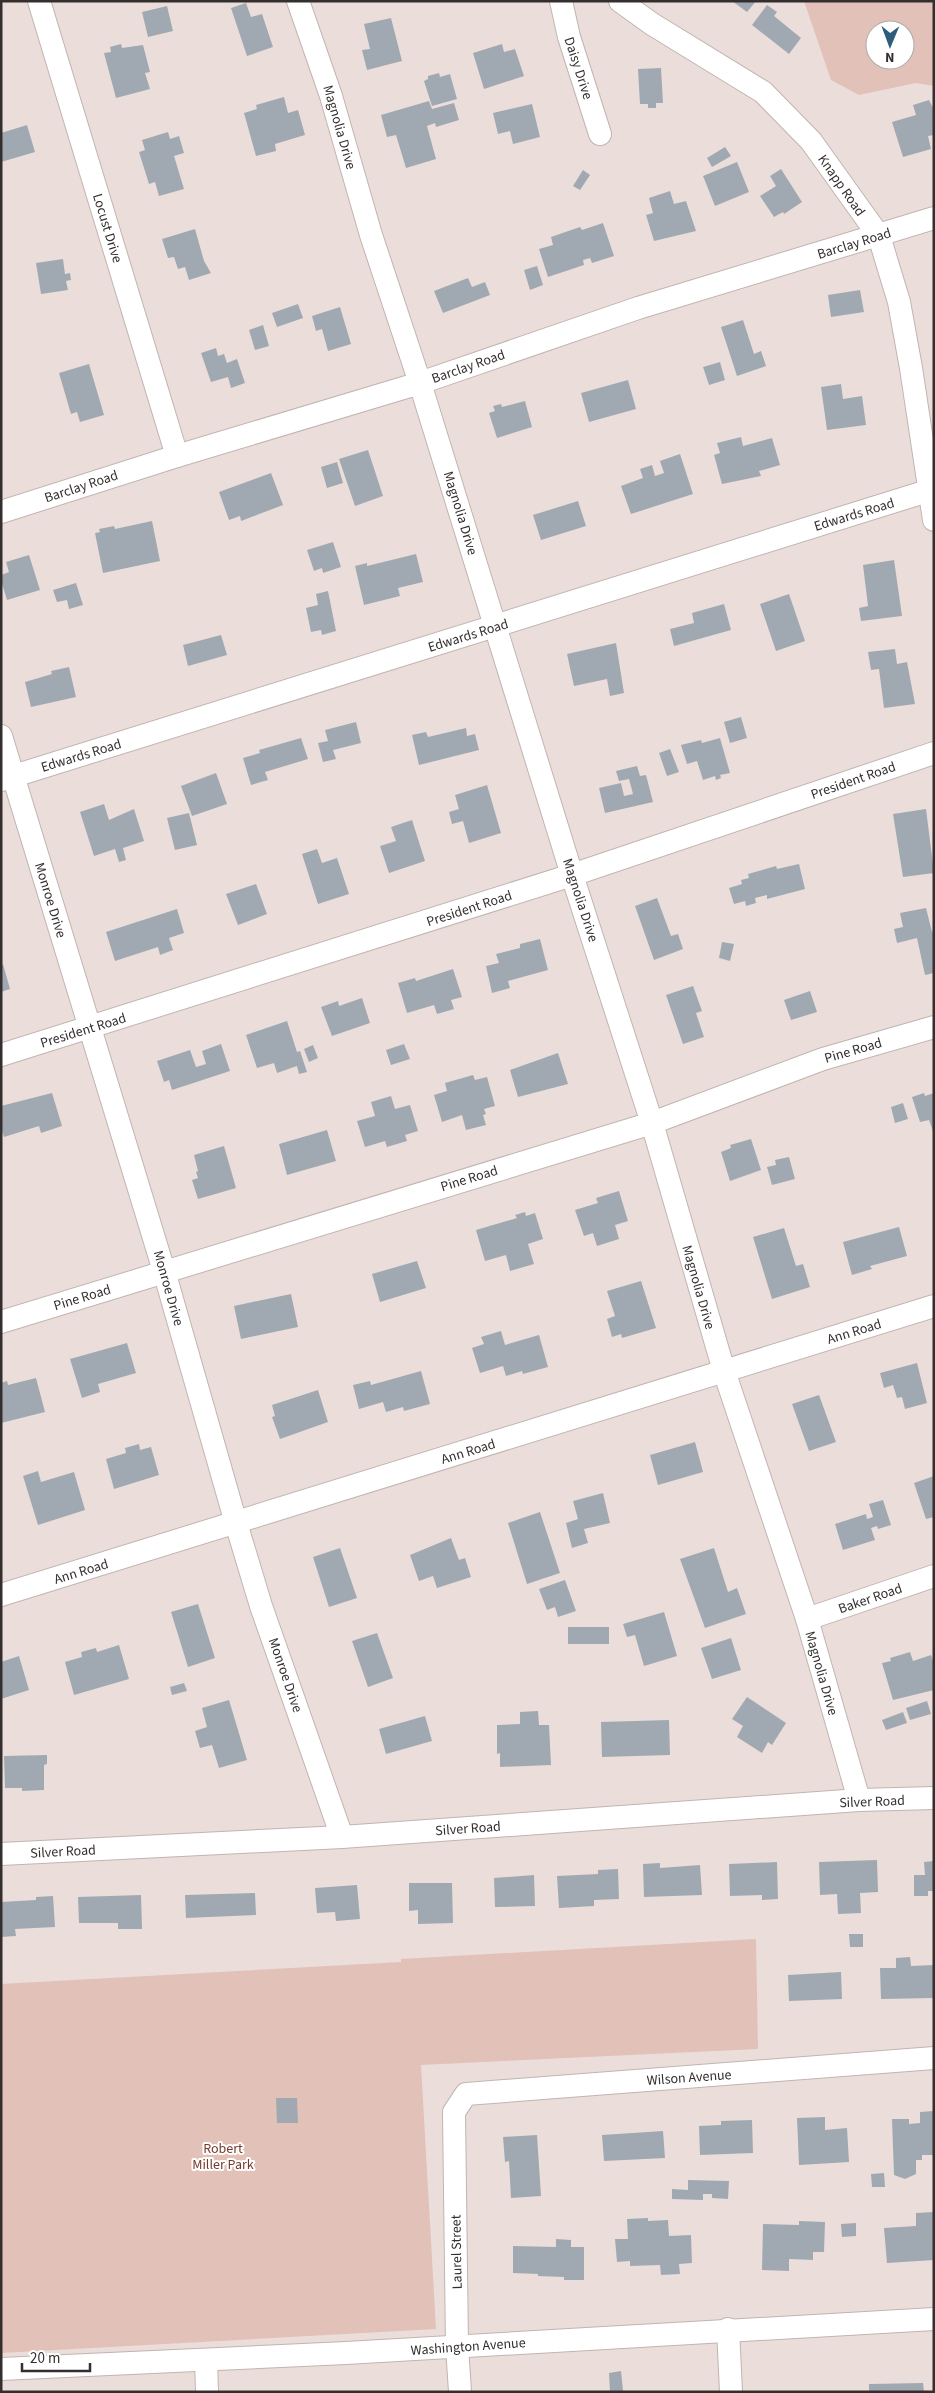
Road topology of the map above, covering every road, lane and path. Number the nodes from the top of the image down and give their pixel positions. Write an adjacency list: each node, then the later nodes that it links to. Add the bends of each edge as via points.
1 (39, 1): 9 (street, Locust Drive)
2 (298, 1): 8 (street, Magnolia Drive, via 332,96 371,235)
3 (561, 1): 5 (street, Daisy Drive, via 568,36)
4 (620, 1): 7 (street, Knapp Road, via 763,92 811,141)
5 (600, 134)
6 (934, 218): 7 (street, Barclay Road)
7 (879, 236): 8 (street, Barclay Road, via 638,308); 10 (street, Knapp Road, via 899,302)
8 (420, 383): 9 (street, Barclay Road); 13 (street, Magnolia Drive)
9 (176, 456): 11 (street, Barclay Road)
10 (931, 490): 12 (street, Knapp Road); 13 (street, Edwards Road)
11 (1, 512)
12 (934, 520)
13 (495, 627): 16 (street, Edwards Road); 17 (street, Magnolia Drive)
14 (1, 736): 16 (street, Monroe Drive)
15 (934, 753): 17 (street, President Road)
16 (8, 778): 19 (street, Monroe Drive)
17 (572, 875): 19 (street, President Road); 21 (street, Magnolia Drive)
18 (934, 1027): 21 (street, Pine Road, via 823,1059)
19 (90, 1028): 20 (street, President Road); 22 (street, Monroe Drive)
20 (1, 1055)
21 (652, 1123): 22 (street, Pine Road); 25 (street, Magnolia Drive)
22 (164, 1271): 24 (street, Pine Road); 26 (street, Monroe Drive)
23 (934, 1306): 25 (street, Ann Road)
24 (1, 1322)
25 (724, 1371): 26 (street, Ann Road); 29 (street, Magnolia Drive)
26 (236, 1523): 28 (street, Ann Road); 32 (street, Monroe Drive, via 261,1606)
27 (934, 1576): 29 (street, Baker Road)
28 (1, 1595)
29 (806, 1620): 31 (street, Magnolia Drive)
30 (934, 1798): 31 (street, Silver Road)
31 (859, 1800): 32 (street, Silver Road)
32 (342, 1837): 33 (street, Silver Road)
33 (1, 1854)
34 (934, 2058): 35 (street, Wilson Avenue, via 466,2094)
35 (454, 2112): 38 (street, Laurel Street)
36 (934, 2318): 37 (street, Washington Avenue)
37 (728, 2329): 38 (street, Washington Avenue); 43 (street)
38 (457, 2346): 39 (street, Washington Avenue); 42 (street, Laurel Street)
39 (206, 2360): 40 (street, Washington Avenue); 41 (street)
40 (1, 2369)
41 (207, 2392)
42 (460, 2392)
43 (731, 2392)

